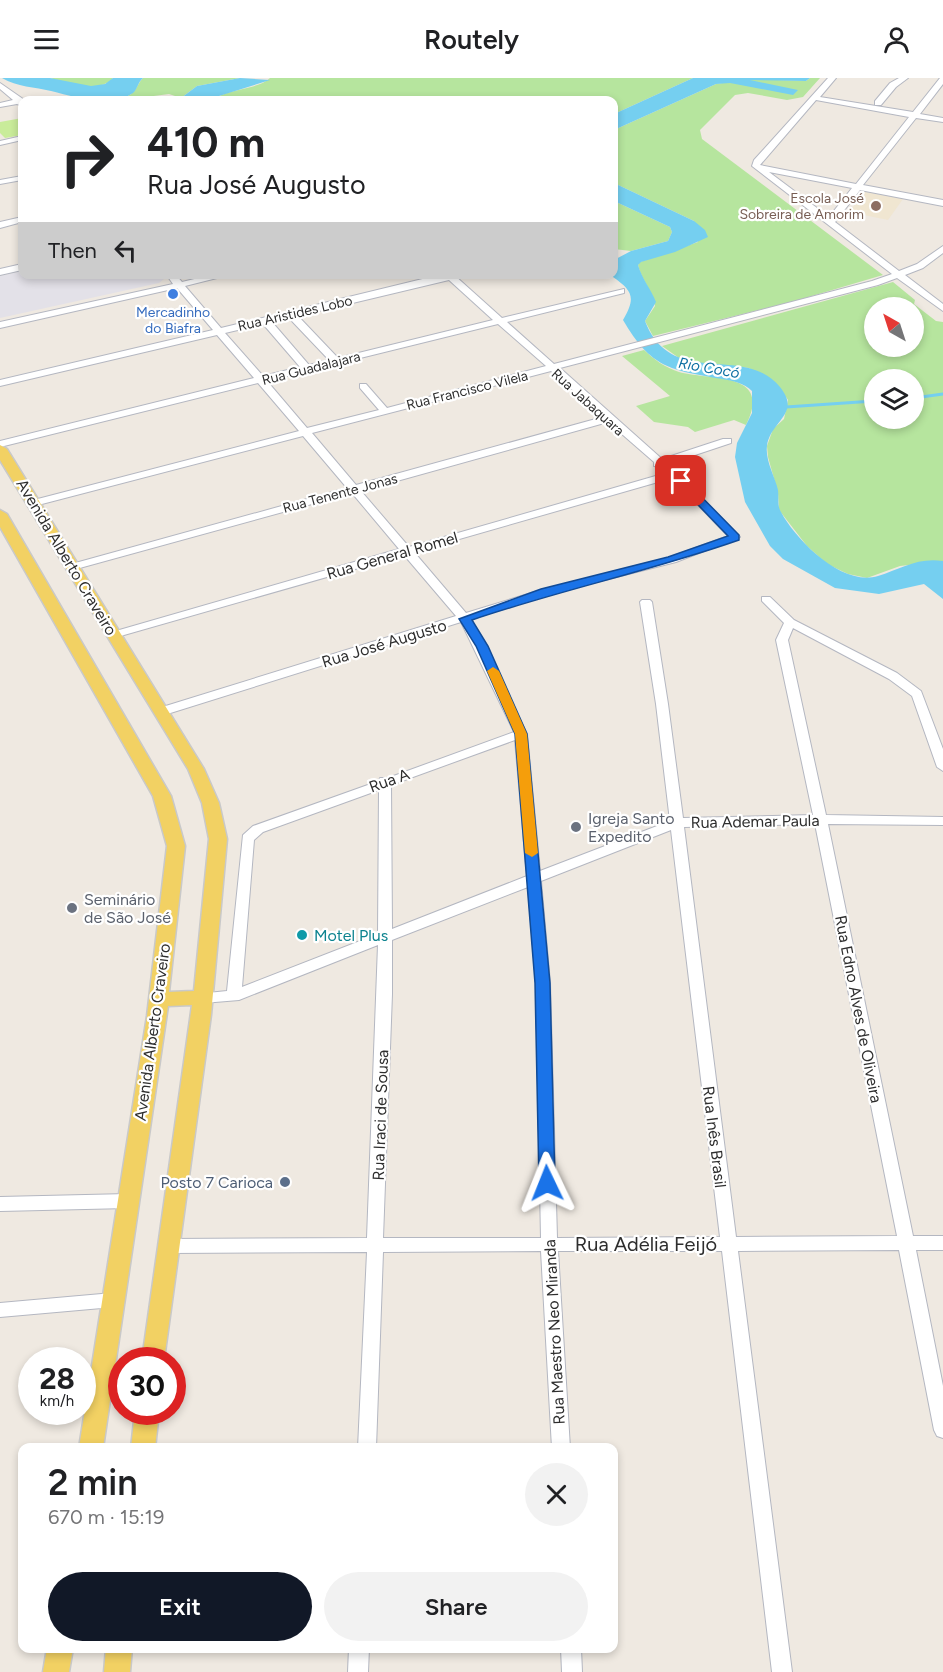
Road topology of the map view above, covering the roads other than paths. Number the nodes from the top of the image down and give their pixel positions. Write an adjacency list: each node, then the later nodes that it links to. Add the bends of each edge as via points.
1 (832, 78): 5 (street)
2 (904, 78): 8 (street)
3 (943, 79): 10 (street)
4 (0, 85): 6 (street)
5 (815, 98): 10 (street); 14 (street, via 757,162)
6 (18, 100)
7 (18, 102): 9 (street)
8 (878, 103)
9 (0, 105)
10 (917, 116): 11 (street); 17 (street)
11 (943, 120)
12 (18, 139): 13 (street)
13 (0, 143)
14 (758, 168): 17 (street); 20 (street)
15 (18, 179): 16 (street)
16 (0, 182)
17 (860, 188): 18 (street); 20 (street)
18 (943, 203)
19 (18, 221): 21 (street)
20 (829, 223): 25 (street)
21 (0, 225)
22 (943, 249): 25 (street, Rua Francisco Vilela, via 928,262)
23 (18, 268): 24 (street)
24 (0, 272)
25 (899, 275): 32 (street); 40 (street, Rua Francisco Vilela)
26 (174, 279): 30 (street, Rua Maestro Neo Miranda)
27 (208, 279): 30 (street)
28 (436, 279): 33 (street, Rua Aristides Lobo)
29 (451, 279): 35 (street, Rua Jabaquara)
30 (179, 286): 36 (street); 37 (street, Rua Maestro Neo Miranda)
31 (621, 291): 35 (street, Rua Guadalajara)
32 (943, 308)
33 (291, 314): 34 (street, Rua Aristides Lobo); 38 (street)
34 (265, 320): 37 (street, Rua Aristides Lobo); 39 (street)
35 (499, 323): 38 (street, Rua Guadalajara); 40 (street, Rua Jabaquara)
36 (0, 325)
37 (218, 332): 41 (street, Rua Maestro Neo Miranda); 42 (street, Rua Aristides Lobo)
38 (336, 362): 39 (street, Rua Guadalajara)
39 (307, 369): 41 (street, Rua Guadalajara)
40 (551, 369): 44 (street, Rua Francisco Vilela); 45 (street, Rua Jabaquara)
41 (260, 381): 46 (street, Rua Maestro Neo Miranda); 48 (street, Rua Guadalajara)
42 (0, 382)
43 (363, 386): 44 (street)
44 (384, 411): 46 (street, Rua Francisco Vilela)
45 (608, 419): 49 (street, Rua Jabaquara); 51 (street, Rua Tenente Jonas)
46 (305, 432): 51 (street, Rua Maestro Neo Miranda); 52 (street, Rua Francisco Vilela)
47 (727, 441): 49 (street)
48 (0, 446): 52 (main road, Avenida Alberto Craveiro)
49 (658, 464): 50 (street, Rua Jabaquara)
50 (671, 475): 54 (street, Rua Jabaquara); 55 (street, Rua General Romel)
51 (354, 489): 55 (street, Rua Maestro Neo Miranda); 56 (street, Rua Tenente Jonas)
52 (34, 503): 56 (main road, Avenida Alberto Craveiro)
53 (0, 514): 73 (main road, Avenida Alberto Craveiro, via 135,745 169,814 176,846)
54 (729, 528): 59 (street, Rua José Augusto, via 735,537 719,545 545,592)
55 (407, 551): 59 (street, Rua Maestro Neo Miranda); 61 (street, Rua General Romel)
56 (72, 567): 61 (main road, Avenida Alberto Craveiro)
57 (766, 599): 60 (street)
58 (646, 602): 68 (street, Rua Inês Brasil)
59 (465, 619): 62 (street, Rua José Augusto); 63 (street, Rua Maestro Neo Miranda, via 482,646)
60 (790, 622): 64 (street, via 893,676 917,694); 66 (street, Rua Edno Alves de Oliveira, via 783,634 783,646)
61 (114, 635): 62 (main road, Avenida Alberto Craveiro)
62 (160, 712): 72 (main road, Avenida Alberto Craveiro, via 204,785 215,819 218,839)
63 (521, 734): 65 (street, Rua A); 69 (street, Rua Maestro Neo Miranda)
64 (943, 767)
65 (385, 781): 70 (street, Rua Iraci de Sousa); 71 (street, Rua A, via 258,829 248,838)
66 (819, 819): 67 (street, Rua Ademar Paula); 68 (street, Rua Ademar Paula); 79 (street, Rua Edno Alves de Oliveira, via 837,892)
67 (943, 821)
68 (677, 822): 69 (street, Rua Ademar Paula); 78 (street, Rua Inês Brasil)
69 (534, 878): 70 (street, Rua Ademar Paula); 76 (street, Rua Maestro Neo Miranda, via 543,983)
70 (386, 938): 71 (street, Rua Ademar Paula); 81 (street, Rua Iraci de Sousa)
71 (234, 996): 72 (street, Rua Ademar Paula)
72 (203, 998): 73 (main road); 80 (main road, Avenida Alberto Craveiro)
73 (159, 999): 74 (main road, Avenida Alberto Craveiro)
74 (128, 1201): 75 (street); 82 (main road, Avenida Alberto Craveiro)
75 (0, 1204)
76 (549, 1243): 78 (street, Rua Adélia Feijó); 81 (street, Rua Adélia Feijó); 90 (street, Rua Maestro Neo Miranda)
77 (943, 1243): 79 (street, Rua Adélia Feijó)
78 (728, 1244): 79 (street, Rua Adélia Feijó); 99 (street, Rua Inês Brasil)
79 (905, 1244): 86 (street, Rua Edno Alves de Oliveira)
80 (169, 1246): 81 (street, Rua Adélia Feijó); 84 (main road, Avenida Alberto Craveiro)
81 (374, 1247): 89 (street, Rua Iraci de Sousa)
82 (113, 1300): 83 (street); 87 (main road, Avenida Alberto Craveiro)
83 (0, 1310)
84 (155, 1347)
85 (146, 1425): 88 (main road)
86 (943, 1430)
87 (92, 1443)
88 (144, 1443)
89 (367, 1443)
90 (561, 1443)
91 (59, 1653): 95 (main road)
92 (119, 1653): 96 (main road)
93 (359, 1653): 97 (street)
94 (571, 1653): 98 (street)
95 (56, 1672)
96 (117, 1672)
97 (358, 1672)
98 (572, 1672)
99 (782, 1672)

